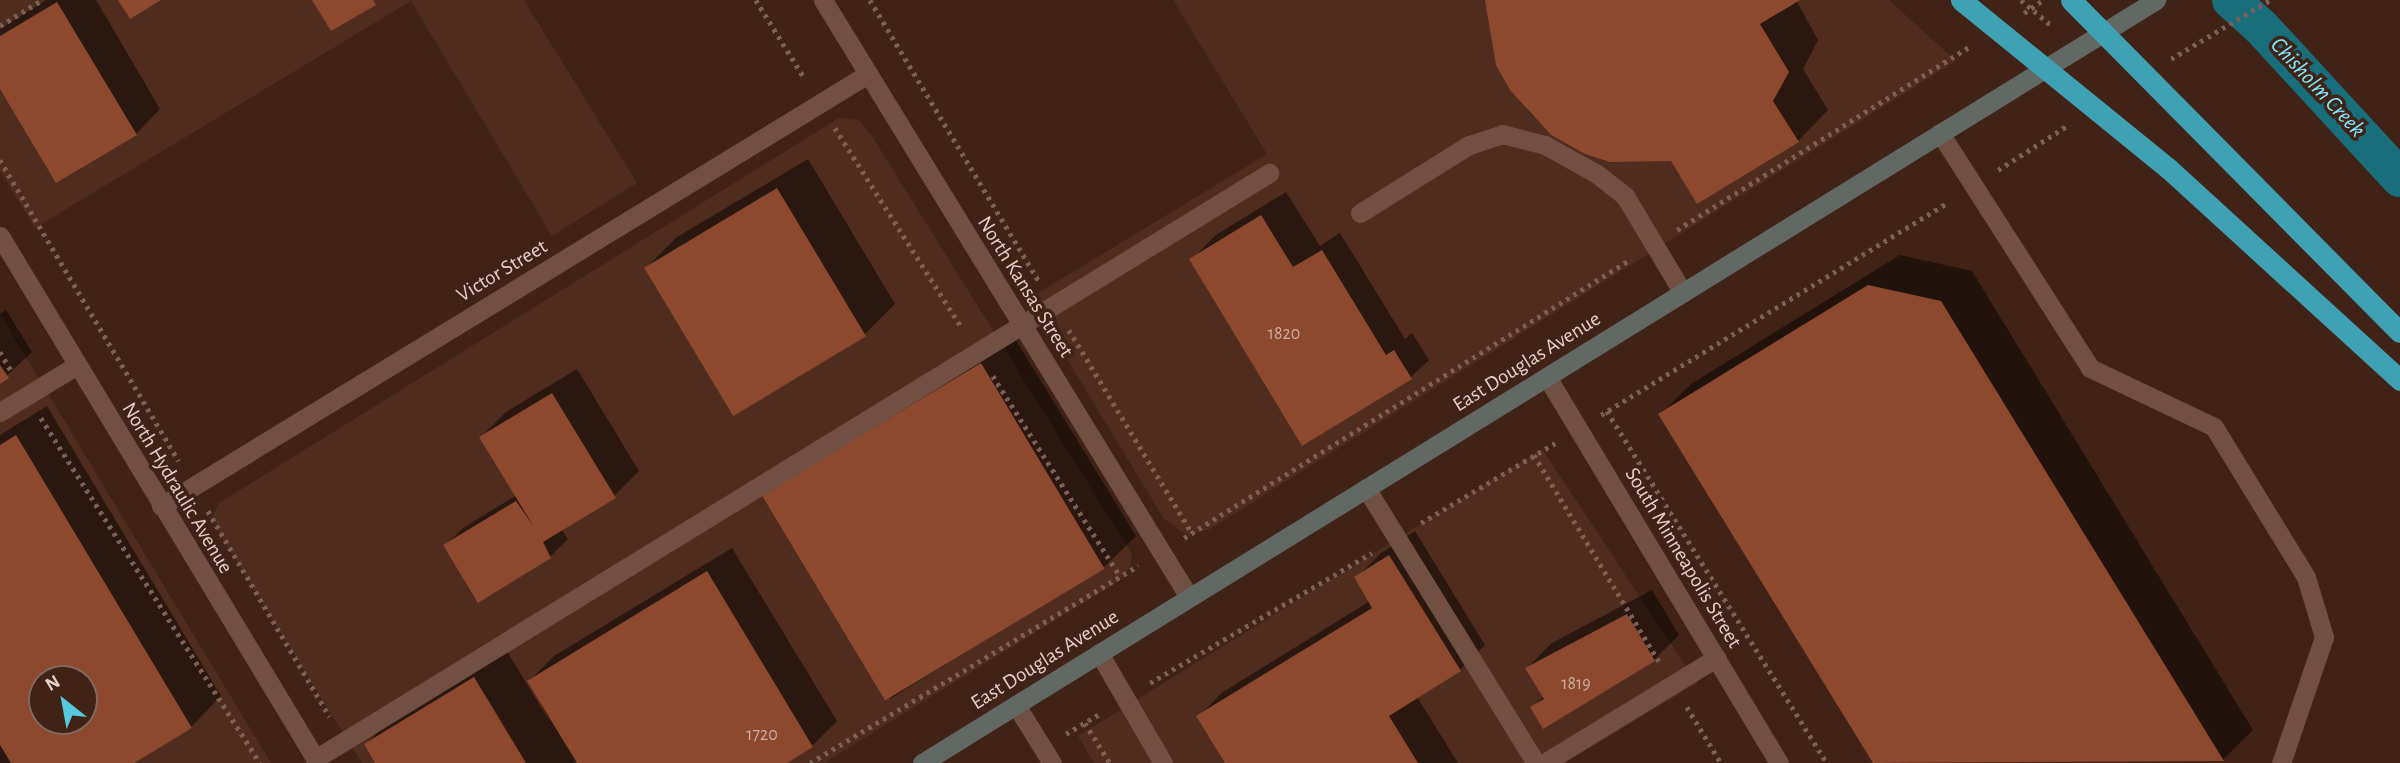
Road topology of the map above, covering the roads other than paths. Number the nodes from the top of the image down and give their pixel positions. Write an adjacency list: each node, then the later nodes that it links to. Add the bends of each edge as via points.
1 (823, 0): 5 (street, North Kansas Street)
2 (1961, 0): 15 (highway, via 2169,169)
3 (2071, 0): 12 (highway)
4 (2156, 0): 6 (main road, East Douglas Avenue)
5 (868, 74): 11 (street, North Kansas Street); 18 (street, Victor Street)
6 (1940, 134): 10 (main road, East Douglas Avenue); 30 (street, via 2090,368 2214,427 2306,577 2325,637)
7 (1269, 173): 11 (street)
8 (1360, 212): 10 (street, via 1469,145 1502,134 1545,145 1625,196)
9 (0, 236): 13 (street, North Hydraulic Avenue)
10 (1683, 293): 14 (main road, East Douglas Avenue)
11 (1021, 325): 19 (street, North Kansas Street); 23 (street)
12 (2400, 332)
13 (77, 365): 16 (street); 18 (street, North Hydraulic Avenue)
14 (1547, 377): 17 (main road, East Douglas Avenue); 21 (street, South Minneapolis Street)
15 (2400, 380)
16 (0, 412)
17 (1366, 488): 19 (main road, East Douglas Avenue); 27 (street)
18 (161, 506): 23 (street, North Hydraulic Avenue)
19 (1189, 597): 20 (main road, East Douglas Avenue)
20 (1099, 653): 22 (main road, East Douglas Avenue); 26 (street)
21 (1716, 658): 28 (street); 29 (street, South Minneapolis Street)
22 (1016, 705): 24 (main road, East Douglas Avenue); 25 (street)
23 (316, 761)
24 (922, 763)
25 (1052, 763)
26 (1163, 763)
27 (1536, 763)
28 (1544, 763)
29 (1779, 763)
30 (2281, 763)

